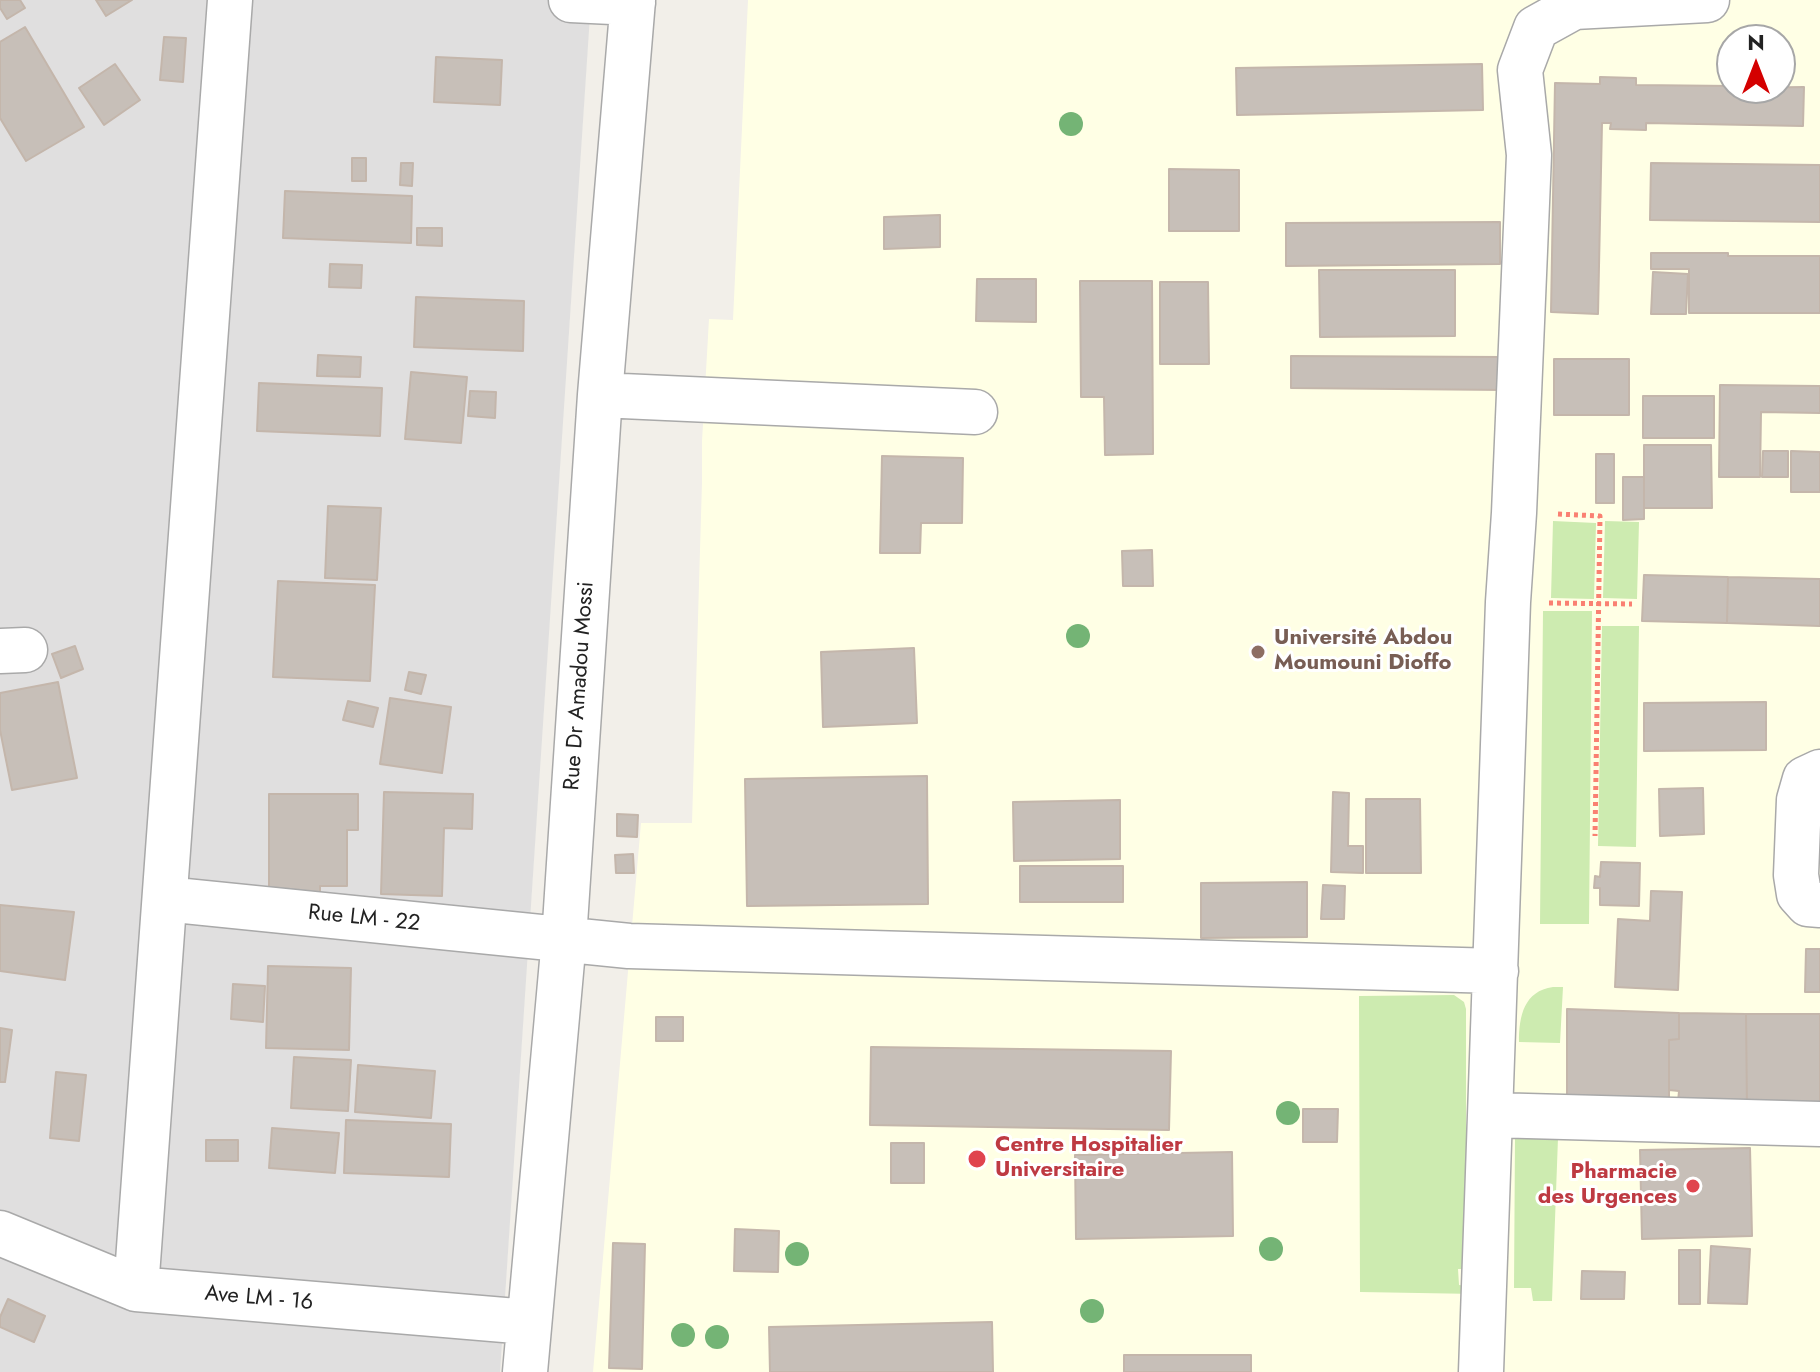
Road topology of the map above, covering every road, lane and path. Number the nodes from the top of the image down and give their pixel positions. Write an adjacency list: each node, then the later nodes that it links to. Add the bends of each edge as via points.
1 (230, 0): 13 (street)
2 (571, 0): 4 (street)
3 (1707, 0): 8 (street, via 1574,7 1536,28 1520,70 1529,155)
4 (633, 2): 5 (street, Rue Dr Amadou Mossi)
5 (600, 395): 6 (street); 15 (street, Rue Dr Amadou Mossi)
6 (975, 412)
7 (1600, 516): 9 (path)
8 (1508, 602): 9 (path); 16 (street)
9 (1599, 604): 10 (path); 12 (path)
10 (1632, 604)
11 (1820, 772): 14 (street, via 1805,779 1799,800 1796,875 1799,894 1808,904)
12 (1595, 836)
13 (165, 899): 15 (street, Rue LM - 22); 20 (street)
14 (1820, 905)
15 (564, 939): 16 (street, Rue LM - 22, via 629,946); 21 (street, Rue Dr Amadou Mossi)
16 (1496, 971): 17 (street)
17 (1491, 1115): 18 (street); 23 (street)
18 (1820, 1124)
19 (0, 1233): 20 (street, Ave LM - 16)
20 (136, 1289): 21 (street, Ave LM - 16)
21 (528, 1322): 22 (street, Rue Dr Amadou Mossi)
22 (525, 1372)
23 (1481, 1372)

